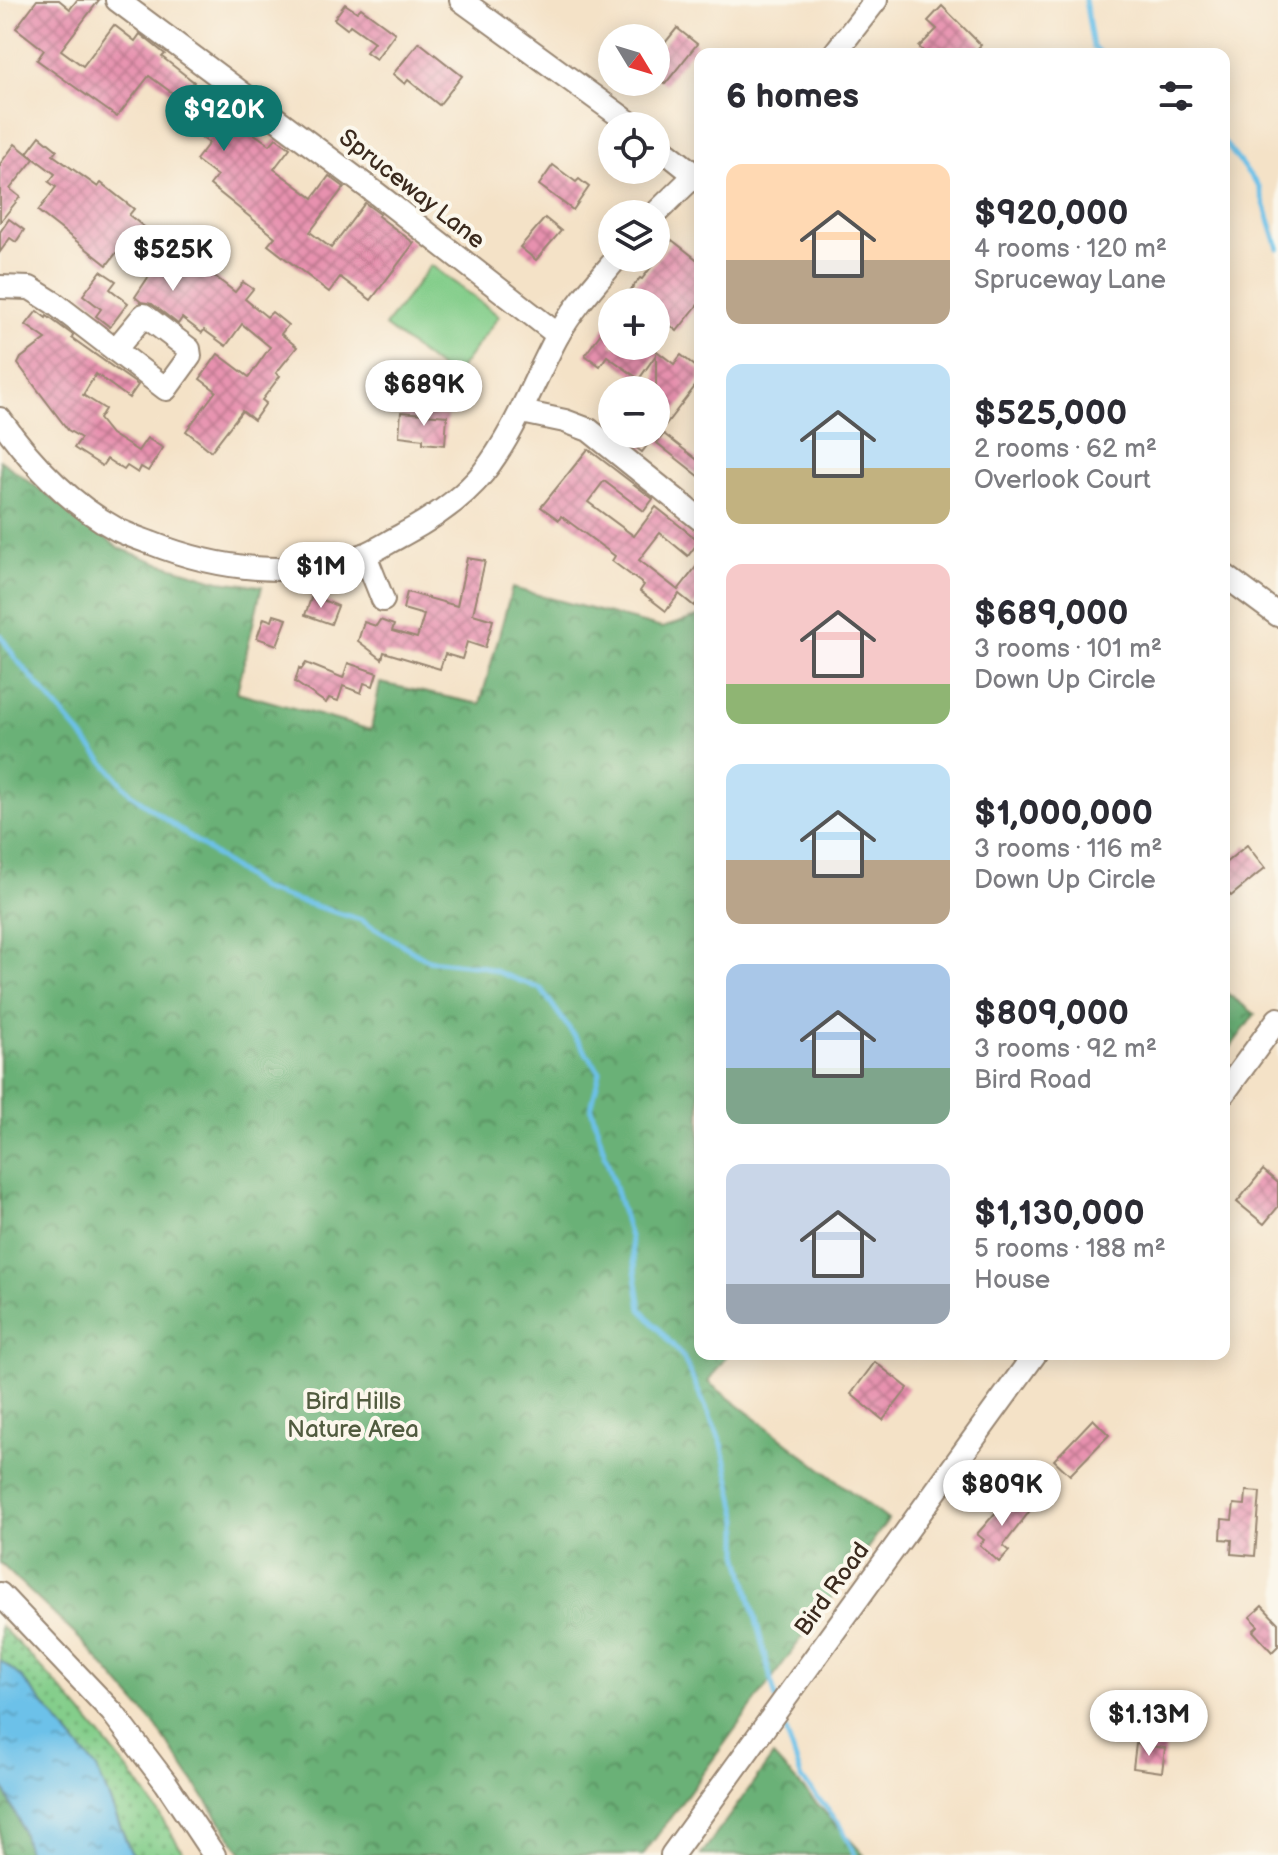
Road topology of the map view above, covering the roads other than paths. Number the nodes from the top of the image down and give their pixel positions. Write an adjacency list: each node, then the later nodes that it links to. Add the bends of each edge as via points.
1 (117, 0): 12 (street, Spruceway Lane)
2 (461, 0): 5 (street)
3 (876, 0): 4 (street)
4 (839, 48)
5 (615, 112)
6 (670, 155): 7 (street)
7 (694, 174)
8 (694, 180): 9 (street)
9 (670, 201)
10 (605, 272): 12 (street)
11 (0, 287): 13 (street, via 30,288)
12 (558, 335): 14 (street)
13 (115, 350): 13 (street, via 166,389 190,356 173,334 144,315)
14 (522, 412): 16 (street, via 589,430); 17 (street, via 483,473 455,501)
15 (0, 419): 17 (street, via 26,455 71,498 118,530 179,554 237,568 298,570)
16 (694, 514)
17 (365, 555): 19 (street)
18 (1230, 579): 20 (street)
19 (383, 600)
20 (1278, 615)
21 (1278, 1019): 22 (street)
22 (1230, 1085)
23 (1031, 1360): 26 (street, Bird Road)
24 (0, 1594): 25 (street, via 112,1712)
25 (214, 1855)
26 (672, 1855)

